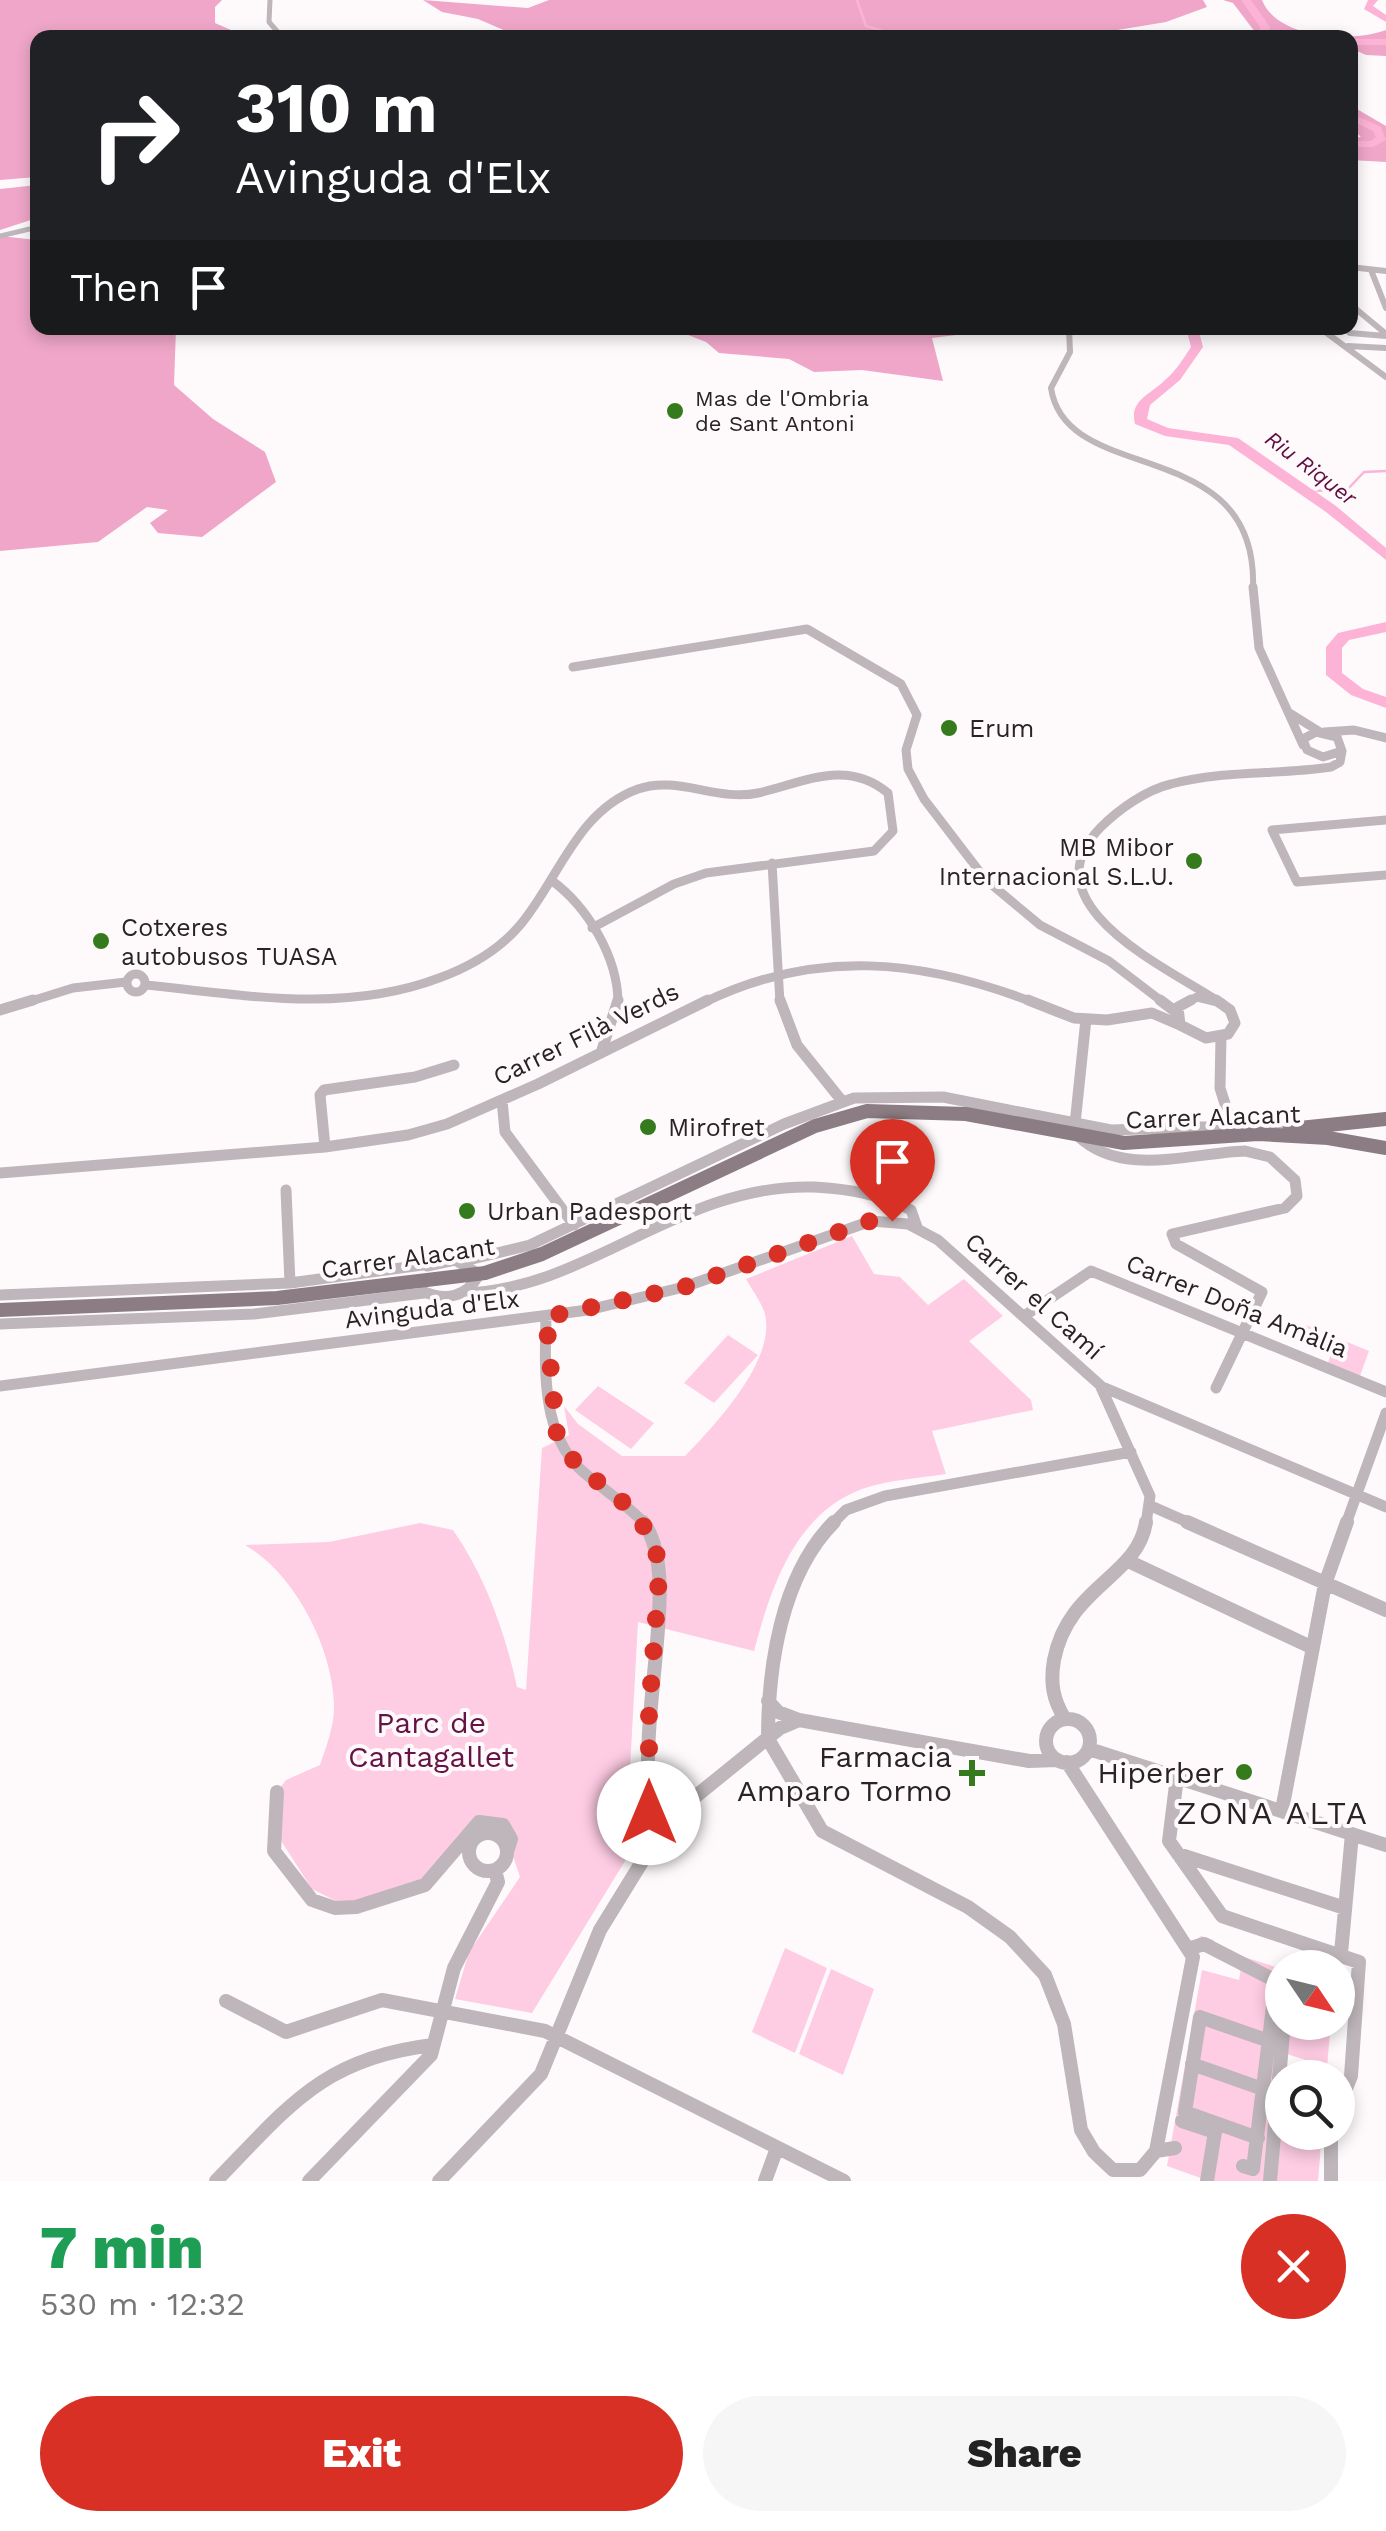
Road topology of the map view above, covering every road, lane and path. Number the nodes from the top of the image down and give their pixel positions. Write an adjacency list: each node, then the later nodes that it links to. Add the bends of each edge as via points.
1 (270, 0): 2 (street, via 269,22)
2 (276, 30)
3 (30, 229): 4 (street)
4 (0, 236)
5 (1358, 268): 6 (street)
6 (1371, 270): 7 (street); 9 (street)
7 (1386, 270)
8 (1358, 307): 9 (street)
9 (1386, 308)
10 (1358, 312): 14 (street)
11 (1358, 332): 14 (street)
12 (1069, 335): 19 (street, via 1070,352 1051,388 1060,418 1089,438 1195,484 1248,531 1256,556 1254,630)
13 (1330, 335): 15 (street)
14 (1386, 335)
15 (1347, 346): 16 (street); 17 (street)
16 (1386, 348)
17 (1386, 377)
18 (573, 667): 37 (street, via 815,632 901,684 917,716 906,750 910,774 996,892)
19 (1283, 708): 21 (street); 24 (street)
20 (1349, 730): 21 (street); 22 (street); 23 (street)
21 (1322, 732): 23 (street); 24 (street, via 1307,734)
22 (1386, 738)
23 (1340, 740): 25 (street)
24 (1305, 748): 25 (street, via 1329,757); 26 (street, via 1314,762)
25 (1342, 751): 26 (street, via 1334,766)
26 (1294, 770): 32 (street, via 1160,786 1102,823 1086,842 1078,873 1090,908 1112,933)
27 (1386, 820): 29 (street, via 1272,830 1297,882)
28 (772, 864): 30 (street, via 878,848 894,825 888,793 823,771 756,794 644,788 583,831); 31 (street, via 685,880); 33 (street)
29 (1386, 875)
30 (551, 880): 31 (street); 36 (street, via 521,924 493,949 401,991 309,1002 146,986 141,976)
31 (592, 928): 41 (street, via 619,987)
32 (1175, 970): 34 (street); 35 (street)
33 (776, 974): 38 (street, Carrer Filà Verds, via 833,965 932,969); 41 (street, Carrer Filà Verds, via 735,987); 44 (street, via 790,1033)
34 (1188, 999): 35 (street); 37 (street)
35 (1216, 1000): 40 (street, via 1236,1023)
36 (0, 1010)
37 (1176, 1012): 39 (street)
38 (1086, 1019): 39 (street, Carrer Filà Verds, via 1152,1013); 49 (street)
39 (1180, 1025): 40 (street, via 1198,1037)
40 (1221, 1038): 47 (street, via 1220,1088)
41 (601, 1054): 43 (street, Carrer Filà Verds)
42 (454, 1065): 52 (street, via 324,1090)
43 (502, 1100): 52 (street, Carrer Filà Verds, via 408,1135); 56 (street, via 504,1132)
44 (842, 1101): 49 (street, Carrer Alacant, via 926,1096); 56 (street, Carrer Alacant)
45 (1386, 1118): 46 (main road)
46 (1350, 1122): 48 (main road); 51 (main road, via 1338,1132)
47 (1231, 1124): 48 (street, Carrer Alacant); 49 (street, Carrer Alacant)
48 (1326, 1125): 50 (main road)
49 (1076, 1130): 50 (main road, Carrer Alacant, via 1145,1144); 59 (main road, Carrer Alacant, via 940,1111 851,1114 501,1269); 68 (street, via 1087,1148 1133,1159 1258,1153 1291,1175 1298,1192 1285,1208 1172,1234 1176,1244 1262,1290)
50 (1258, 1134): 51 (main road, Carrer Alacant)
51 (1346, 1140): 53 (main road, Carrer Alacant)
52 (325, 1147): 54 (street, Carrer Filà Verds)
53 (1386, 1148)
54 (0, 1173)
55 (286, 1190): 61 (street)
56 (574, 1225): 59 (street, Carrer Alacant)
57 (917, 1227): 62 (street, Carrer el Camí, via 910,1210 868,1194 754,1188 528,1284); 65 (street, Carrer el Camí); 66 (street, Avinguda d'Elx, via 870,1221 684,1287)
58 (430, 1264): 59 (street, Carrer Alacant); 60 (street); 61 (street, Carrer Alacant)
59 (472, 1271): 60 (main road, Carrer Alacant); 62 (street)
60 (420, 1282): 62 (street, Carrer el Camí, via 440,1297); 64 (main road, Carrer Alacant, via 246,1300); 67 (street, Carrer Alacant, via 254,1314)
61 (290, 1284): 63 (street, Carrer Alacant)
62 (464, 1293)
63 (0, 1295)
64 (0, 1310)
65 (1024, 1316): 68 (street, Carrer Doña Amàlia, via 1091,1271); 69 (street, Carrer el Camí)
66 (546, 1317): 70 (street, Avinguda d'Elx); 91 (street, via 557,1436 576,1464 624,1503 655,1540 649,1813)
67 (0, 1324)
68 (1244, 1334): 71 (street); 72 (street, Carrer Doña Amàlia)
69 (1100, 1384): 74 (street, Carrer el Camí); 75 (street)
70 (0, 1386)
71 (1216, 1388)
72 (1386, 1392)
73 (1386, 1413): 75 (street)
74 (1131, 1452): 76 (street, Carrer el Camí); 82 (street, via 885,1496 846,1510 802,1566 779,1629)
75 (1357, 1495): 77 (street); 79 (street)
76 (1151, 1506): 78 (street, via 1147,1536); 79 (street)
77 (1386, 1507)
78 (1128, 1561): 81 (street); 83 (street, via 1071,1612 1060,1632 1052,1693)
79 (1326, 1584): 80 (street); 81 (street)
80 (1386, 1610)
81 (1311, 1648): 90 (street)
82 (767, 1700): 84 (street); 85 (street)
83 (1065, 1719): 86 (street, via 1086,1730); 87 (street, via 1046,1734 1049,1751)
84 (799, 1720): 85 (street); 87 (street, via 1030,1761)
85 (768, 1739): 91 (street, via 678,1809); 117 (street, via 822,1831 961,1902 1044,1974 1064,2018 1079,2122 1091,2151 1113,2170 1127,2172 1140,2170)
86 (1089, 1749): 87 (street, via 1081,1760); 88 (street)
87 (1063, 1761): 98 (street)
88 (1177, 1777): 90 (street); 95 (street, via 1167,1830)
89 (277, 1792): 94 (street, via 274,1851 312,1900 335,1908 392,1899 425,1885 486,1820 509,1832)
90 (1282, 1810): 92 (street)
91 (659, 1832): 105 (street, via 600,1930)
92 (1352, 1834): 93 (street); 97 (street)
93 (1386, 1846)
94 (507, 1852): 96 (street); 96 (street, via 495,1834 472,1842 468,1855 474,1867)
95 (1177, 1853): 97 (street); 99 (street, via 1222,1916)
96 (495, 1870): 104 (street, via 498,1882 454,1968)
97 (1344, 1908): 100 (street)
98 (1188, 1949): 102 (street, via 1204,1944); 117 (street, via 1194,1966)
99 (1330, 1950)
100 (1340, 1950)
101 (1355, 1960): 109 (street, via 1361,1970)
102 (1265, 1975)
103 (226, 2000): 104 (street, via 286,2032 382,2000)
104 (442, 2011): 105 (street); 108 (street)
105 (557, 2036): 114 (street); 121 (street, via 542,2074)
106 (1282, 2040): 125 (street)
107 (1269, 2041): 110 (street, via 1200,2017); 111 (street)
108 (433, 2045): 119 (street, via 382,2049 324,2074); 120 (street)
109 (1353, 2060)
110 (1192, 2064): 111 (street); 113 (street, via 1185,2112)
111 (1264, 2089): 113 (street)
112 (1182, 2121): 124 (street, via 1214,2132)
113 (1258, 2138): 118 (street, via 1253,2169)
114 (778, 2148): 122 (street); 123 (street)
115 (1175, 2148): 117 (street)
116 (1332, 2150): 126 (street)
117 (1156, 2152)
118 (1243, 2166)
119 (216, 2181)
120 (310, 2181)
121 (439, 2181)
122 (765, 2181)
123 (844, 2181)
124 (1208, 2181)
125 (1270, 2181)
126 (1331, 2181)

